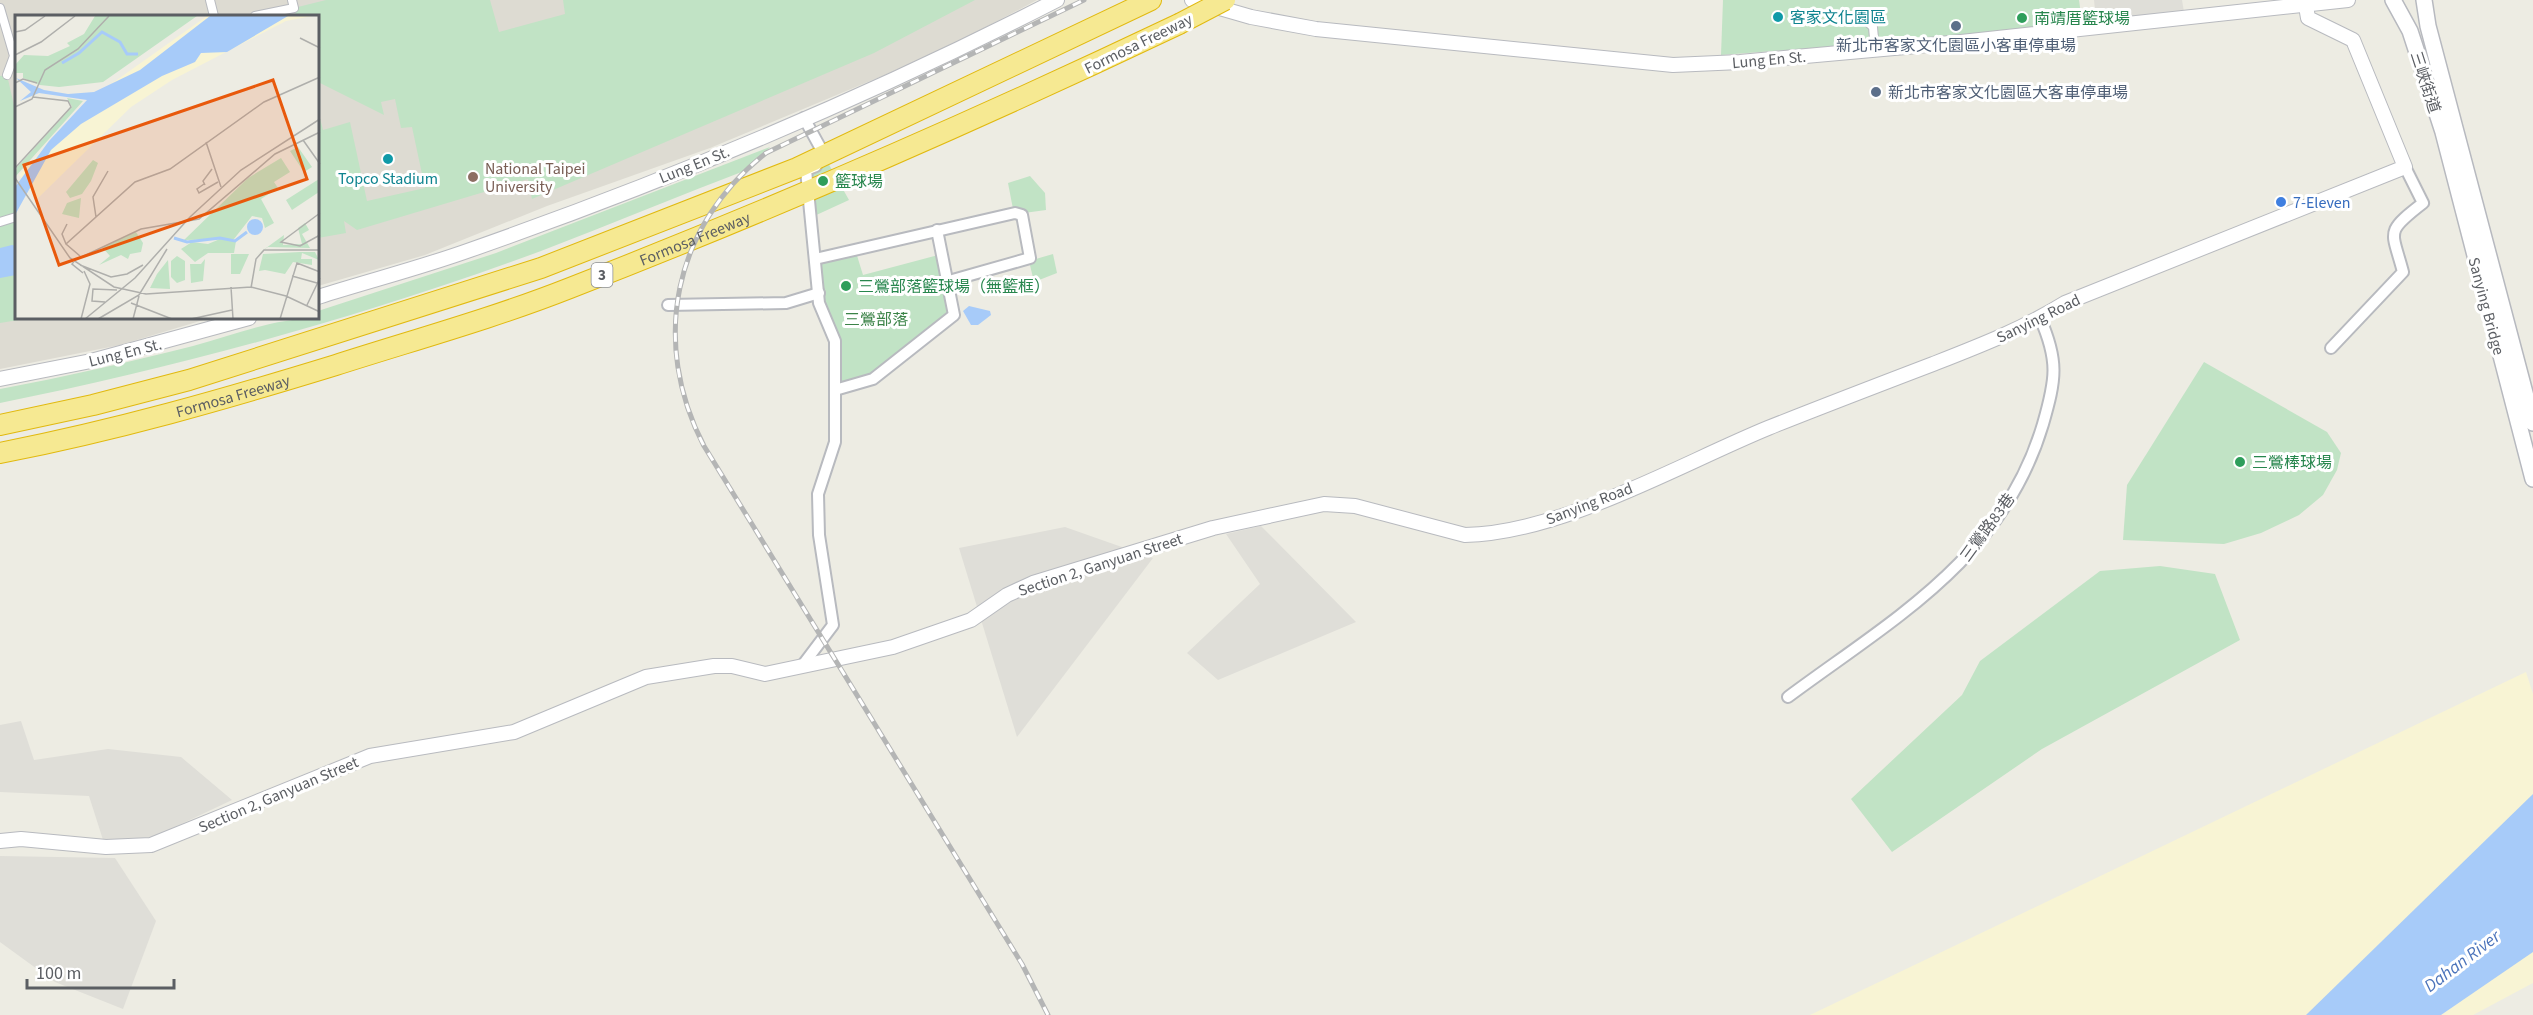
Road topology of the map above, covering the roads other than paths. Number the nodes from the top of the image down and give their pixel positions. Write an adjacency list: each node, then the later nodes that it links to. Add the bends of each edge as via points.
1 (210, 0): 13 (street)
2 (1058, 0): 19 (street, Lung En St.)
3 (1151, 0): 21 (highway, Formosa Freeway / 3)
4 (1192, 0): 17 (street, Lung En St., via 1251,17 1316,29 1647,64 1740,62)
5 (1225, 0): 23 (highway, Formosa Freeway / 3, bridge, via 1014,102)
6 (2348, 0): 11 (street, Lung En St.)
7 (2393, 0): 20 (main road, 三峽街道, via 2410,31)
8 (2414, 0): 16 (main road)
9 (2424, 0): 16 (main road)
10 (293, 4): 14 (street)
11 (2306, 6): 17 (street, Lung En St.); 22 (street, via 2308,18 2354,42)
12 (0, 8): 18 (street, via 14,56)
13 (214, 15)
14 (258, 15)
15 (1862, 17): 17 (street, via 1873,27)
16 (2428, 26): 20 (main road, 三峽街道)
17 (1875, 50)
18 (8, 75)
19 (804, 118): 21 (street); 30 (street, Lung En St., via 674,174 468,251)
20 (2449, 131): 37 (main road, Sanying Bridge); 40 (main road, Sanying Bridge)
21 (824, 155): 23 (street, via 827,161 806,170); 38 (highway, Formosa Freeway / 3, via 541,268 189,380)
22 (2405, 167): 32 (street, Sanying Road, via 2065,303); 34 (street, via 2422,203 2393,230 2392,242 2403,272)
23 (809, 191): 27 (street); 39 (highway, Formosa Freeway / 3, via 568,289 418,339 193,409)
24 (15, 218): 25 (street)
25 (0, 222)
26 (937, 230): 27 (street); 28 (street); 28 (street, via 1015,213 1022,215 1030,258)
27 (815, 259): 29 (street)
28 (949, 281): 36 (street, via 954,315 873,379)
29 (819, 293): 31 (street, via 786,303); 36 (street, via 819,303 835,340)
30 (320, 296)
31 (668, 305)
32 (2040, 318): 41 (street, Sanying Road, via 2020,330 1768,428 1575,512 1483,535); 43 (street, 三鶯路83巷, via 2053,346 2049,401 2031,462 2001,513 1963,562 1926,595)
33 (242, 320): 35 (street, Lung En St., via 91,361)
34 (2331, 348)
35 (0, 379)
36 (835, 390): 42 (street, via 835,442 818,494 819,535 833,625)
37 (2533, 423)
38 (0, 425)
39 (0, 453)
40 (2532, 474)
41 (1449, 532): 42 (street, Section 2, Ganyuan Street, via 1355,506 1324,504 1213,528 1033,583 1007,595 971,620 894,647)
42 (802, 666): 44 (street, Section 2, Ganyuan Street, via 765,674 714,666 646,677 514,732 357,760 151,844 106,848 21,839)
43 (1788, 698)
44 (0, 841)

